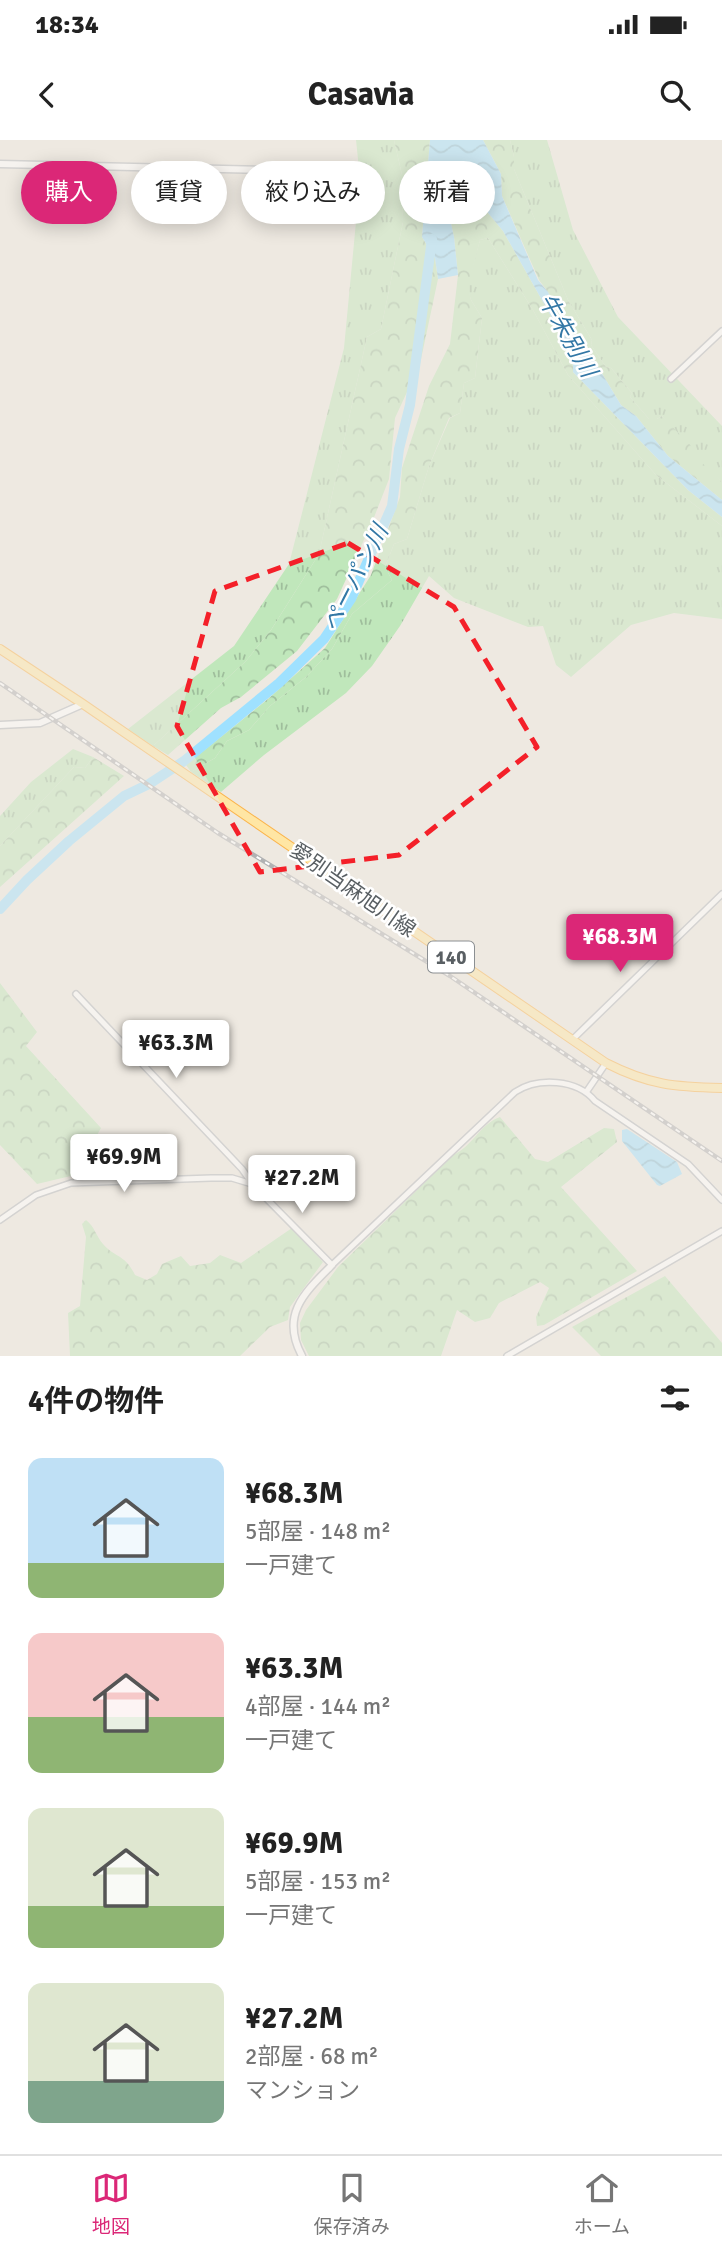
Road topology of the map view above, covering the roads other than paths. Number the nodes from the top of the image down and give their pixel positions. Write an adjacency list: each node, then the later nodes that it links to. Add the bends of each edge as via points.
1 (0, 164): 2 (street)
2 (241, 169)
3 (722, 331): 4 (street)
4 (671, 379)
5 (0, 649): 6 (main road, 愛別当麻旭川線 / 140)
6 (83, 704): 7 (street, via 40,723); 10 (main road, 愛別当麻旭川線 / 140)
7 (0, 725)
8 (722, 894): 10 (street)
9 (76, 994): 14 (street)
10 (572, 1040): 11 (main road, 愛別当麻旭川線 / 140)
11 (606, 1063): 12 (main road, 愛別当麻旭川線 / 140, via 655,1084); 13 (street)
12 (722, 1088)
13 (587, 1091): 15 (street, via 688,1164); 18 (street, via 539,1082 521,1088)
14 (253, 1185): 16 (street, via 232,1178 71,1183 36,1195); 18 (street)
15 (722, 1200)
16 (0, 1220)
17 (722, 1231): 20 (street)
18 (332, 1265): 19 (street, via 296,1308 293,1331)
19 (302, 1356)
20 (507, 1356)

